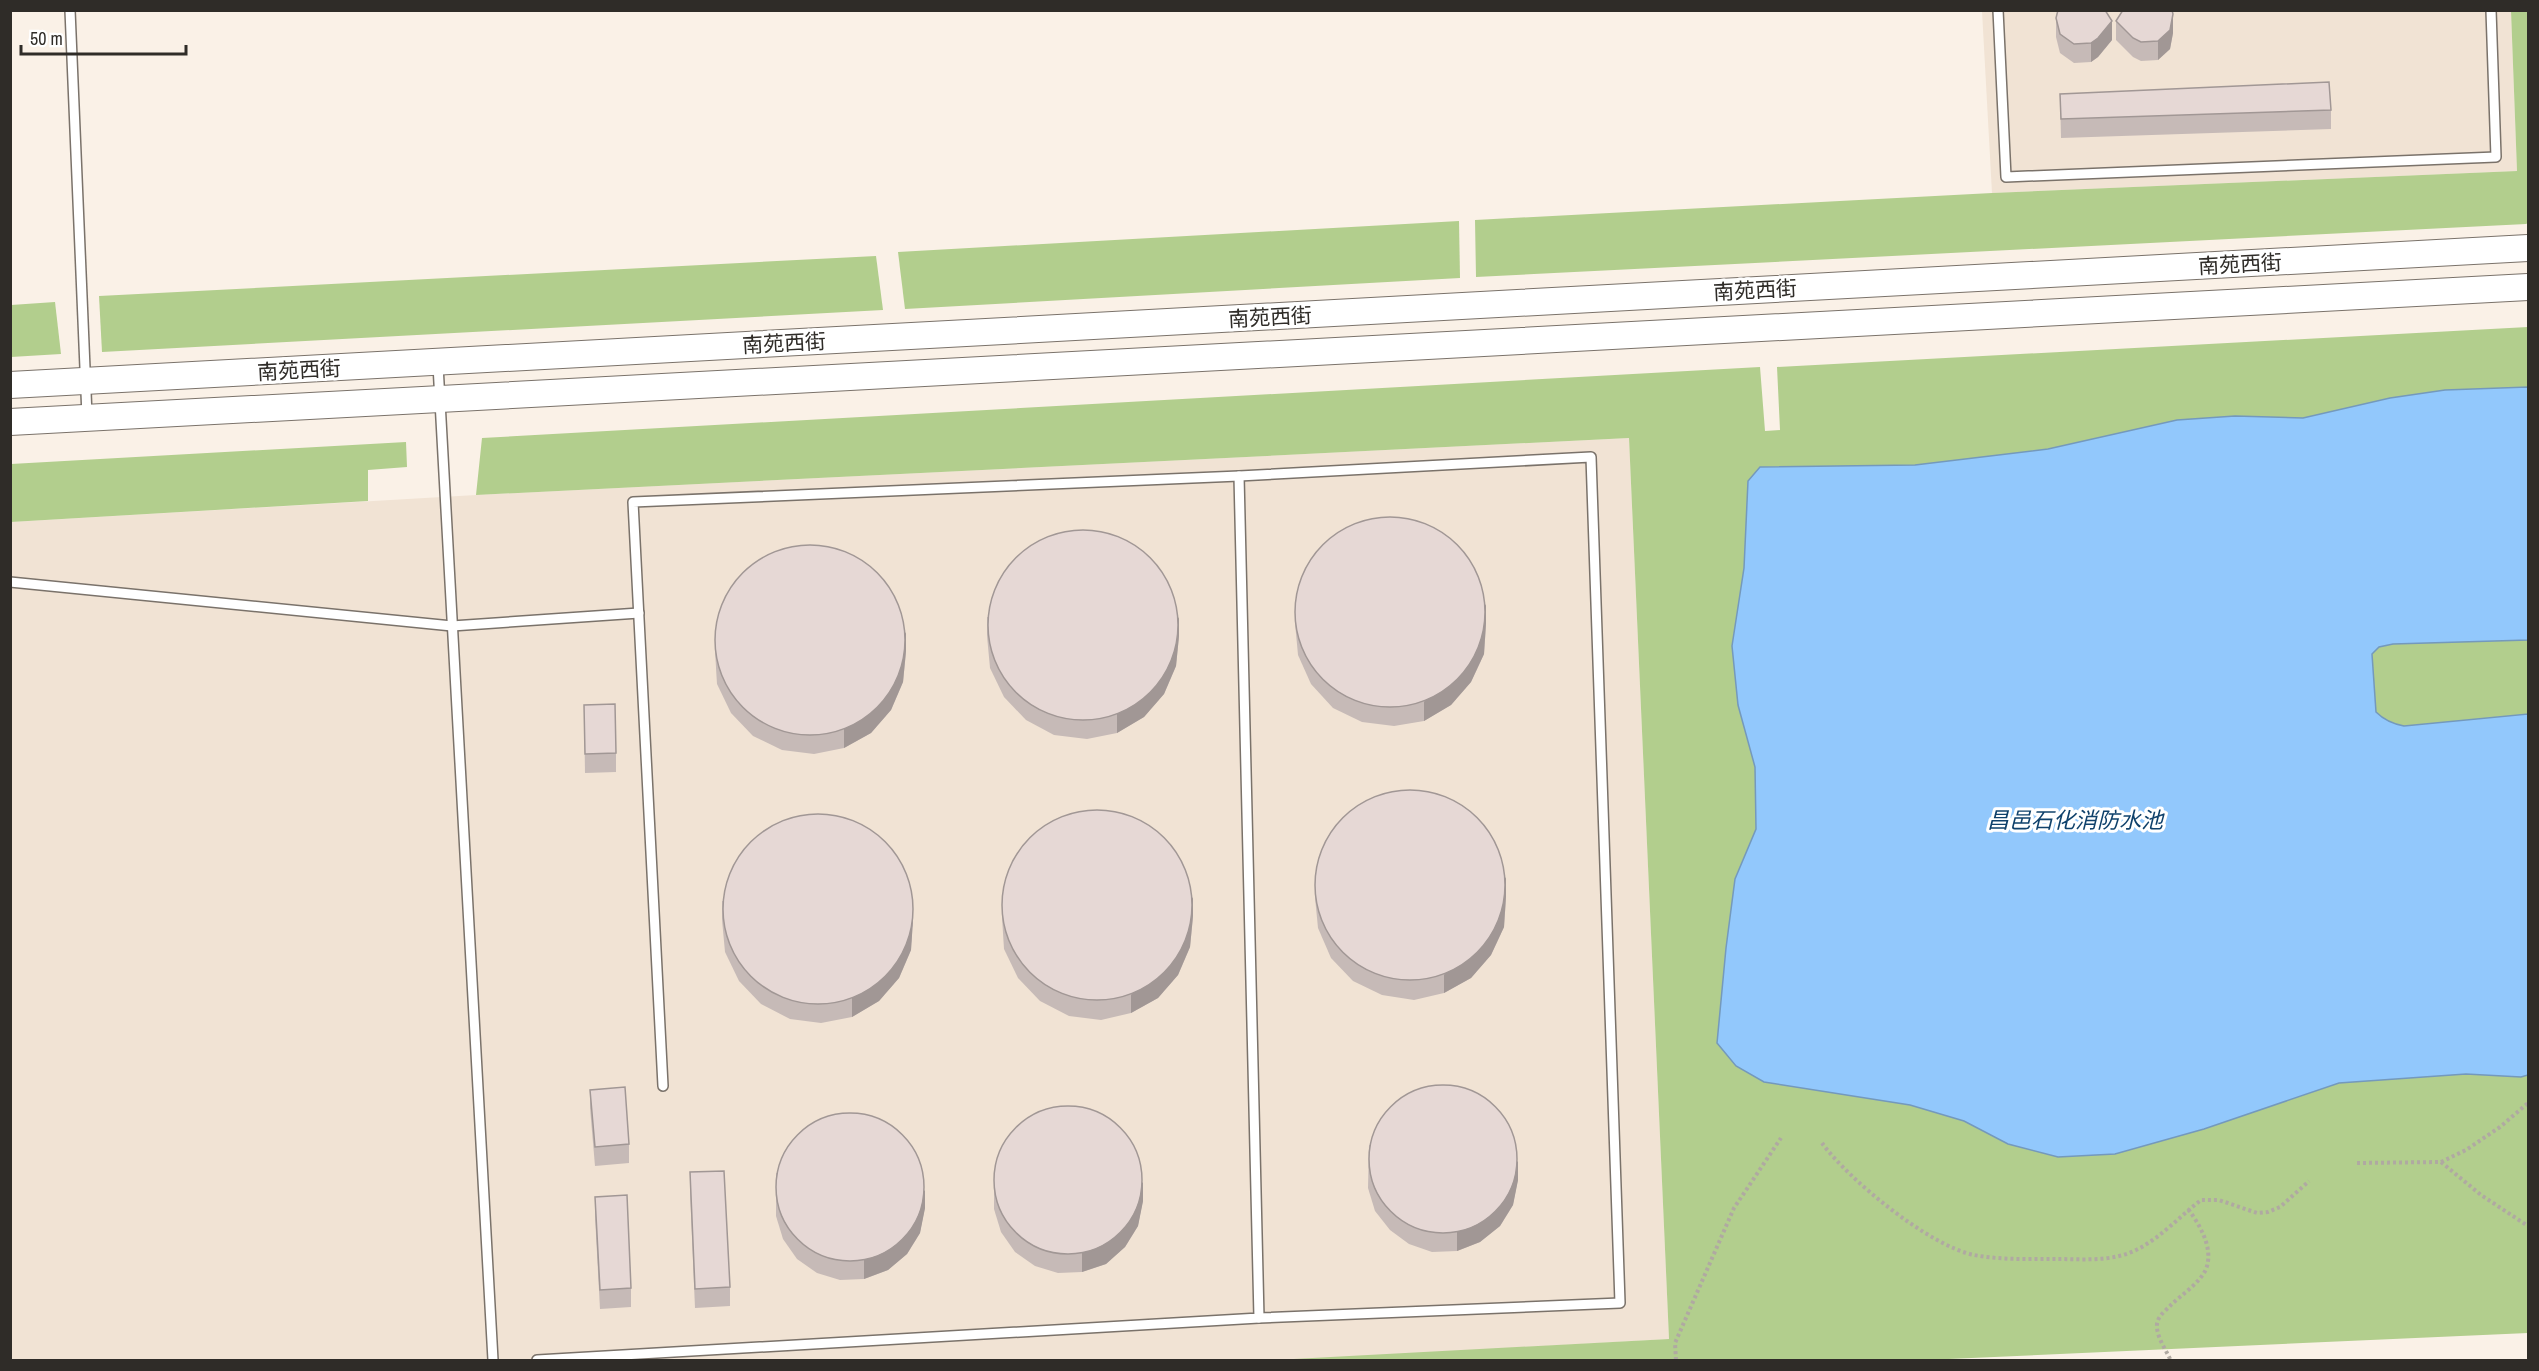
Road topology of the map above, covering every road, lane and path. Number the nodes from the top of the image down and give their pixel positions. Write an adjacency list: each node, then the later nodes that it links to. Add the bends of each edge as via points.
1 (70, 10): 7 (lane)
2 (1998, 10): 3 (lane, via 2006,177 2496,157)
3 (2491, 10)
4 (2529, 248): 6 (main road, 南苑西街)
5 (2529, 287): 9 (main road, 南苑西街)
6 (438, 362): 7 (main road, 南苑西街); 9 (lane)
7 (85, 381): 8 (main road, 南苑西街); 10 (lane)
8 (10, 385)
9 (440, 399): 10 (main road, 南苑西街); 15 (lane)
10 (87, 418): 11 (main road, 南苑西街)
11 (10, 422)
12 (1239, 476): 14 (lane, via 633,502); 25 (lane); 25 (lane, via 1591,457 1620,1303)
13 (10, 582): 15 (lane)
14 (639, 613): 15 (lane); 16 (lane)
15 (452, 626): 27 (lane)
16 (663, 1086)
17 (2529, 1103): 20 (path, via 2466,1150)
18 (1781, 1138): 29 (path, via 1734,1208 1678,1335)
19 (1822, 1143): 23 (path, via 1894,1212 1950,1248 1974,1255 2020,1259 2119,1256 2152,1240)
20 (2441, 1162): 21 (path); 24 (path, via 2481,1195)
21 (2357, 1163)
22 (2309, 1181): 23 (path, via 2280,1207 2268,1212 2256,1213 2218,1200 2200,1200)
23 (2188, 1209): 26 (path, via 2205,1239 2208,1256 2200,1278 2161,1315 2157,1325)
24 (2529, 1226)
25 (1259, 1318): 28 (lane)
26 (2170, 1359)
27 (493, 1360)
28 (537, 1360)
29 (1676, 1360)

